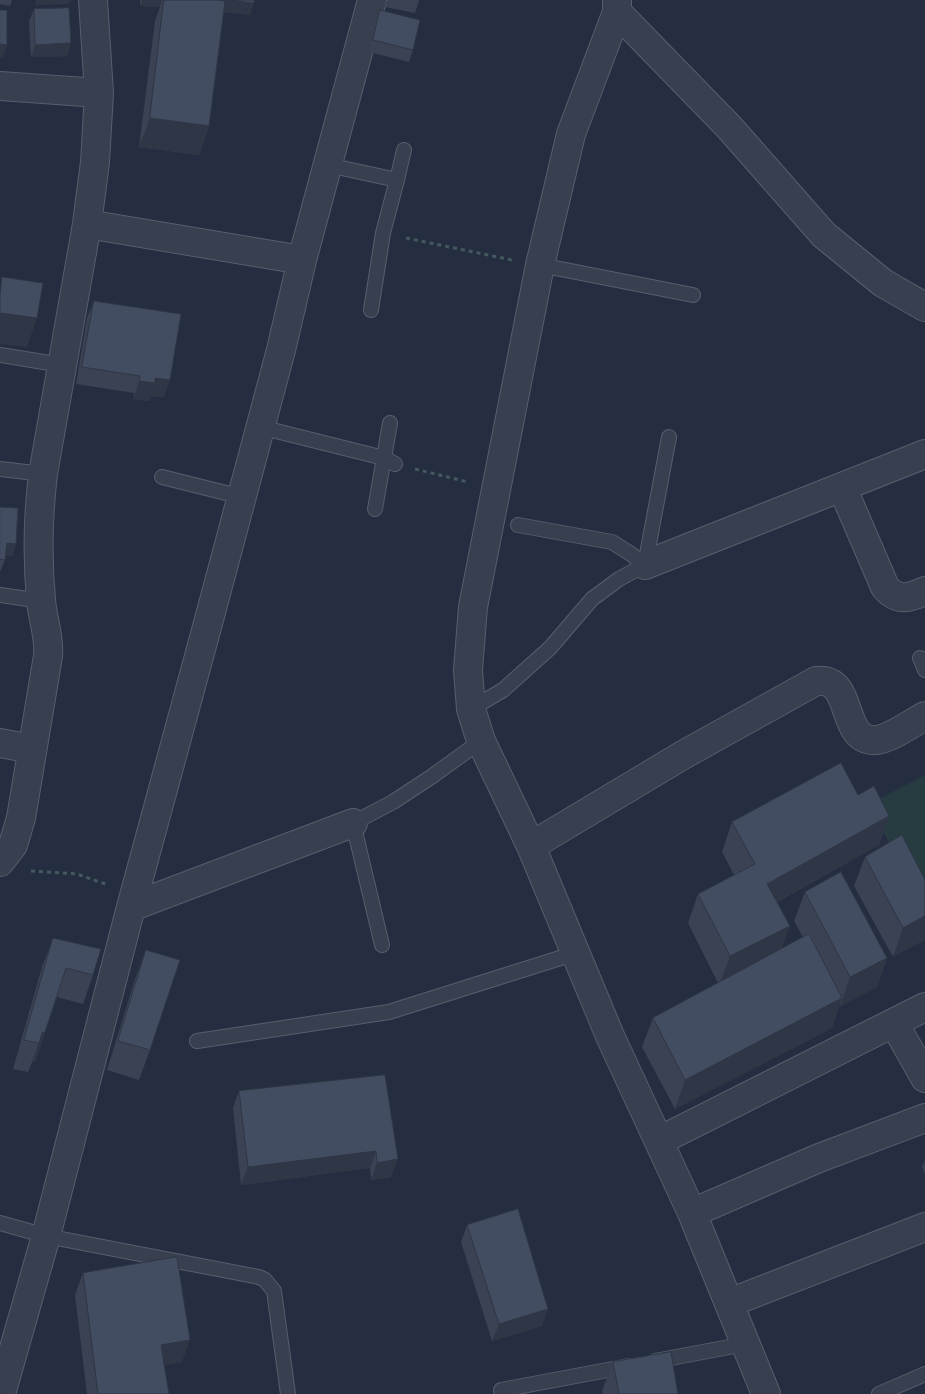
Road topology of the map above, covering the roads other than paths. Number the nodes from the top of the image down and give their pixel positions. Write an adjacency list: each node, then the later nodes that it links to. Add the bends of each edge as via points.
1 (93, 0): 5 (street)
2 (372, 0): 7 (street)
3 (617, 6): 11 (street, via 571,134); 13 (street, via 729,126 824,235 883,283)
4 (0, 86): 5 (street)
5 (99, 93): 9 (street)
6 (404, 150): 8 (lane)
7 (328, 165): 8 (lane); 10 (street)
8 (397, 180): 14 (lane, via 383,234)
9 (87, 224): 10 (street); 16 (street)
10 (302, 260): 18 (street)
11 (540, 265): 12 (lane); 33 (street, via 473,607 468,670)
12 (693, 296)
13 (925, 307)
14 (371, 310)
15 (0, 355): 16 (lane)
16 (62, 365): 23 (street)
17 (390, 424): 21 (lane)
18 (260, 427): 21 (lane); 26 (street)
19 (669, 438): 29 (lane)
20 (925, 454): 25 (street)
21 (390, 461): 27 (lane)
22 (0, 469): 23 (lane)
23 (43, 474): 32 (street, via 38,540)
24 (162, 477): 26 (lane)
25 (842, 487): 29 (street); 30 (street, via 885,587 900,597)
26 (242, 497): 41 (street)
27 (375, 509)
28 (518, 525): 29 (lane, via 612,542)
29 (645, 565): 33 (lane, via 592,599 550,648 503,690)
30 (925, 591)
31 (0, 596): 32 (lane)
32 (41, 601): 37 (street, via 49,647)
33 (471, 708): 35 (street)
34 (925, 716): 39 (street, via 885,737 865,739 856,733 834,684 816,681 683,755)
35 (481, 741): 38 (lane, via 393,802); 39 (street)
36 (0, 742): 37 (street)
37 (32, 749): 40 (street, via 21,818 13,845)
38 (353, 823): 41 (street); 42 (lane)
39 (531, 846): 43 (street)
40 (0, 862)
41 (123, 898): 53 (street)
42 (382, 945)
43 (576, 952): 46 (lane, via 389,1012); 49 (street, via 610,1036)
44 (925, 1007): 45 (street)
45 (894, 1023): 47 (street); 49 (street)
46 (197, 1041)
47 (925, 1078)
48 (925, 1118): 50 (street, via 819,1158)
49 (659, 1141): 50 (street)
50 (692, 1213): 54 (street)
51 (0, 1223): 53 (lane)
52 (925, 1227): 54 (street)
53 (46, 1236): 57 (street); 58 (lane, via 266,1280 274,1291)
54 (729, 1303): 55 (street)
55 (746, 1344): 59 (lane, via 501,1390); 60 (street)
56 (925, 1374): 61 (lane)
57 (1, 1394)
58 (288, 1394)
59 (502, 1394)
60 (766, 1394)
61 (879, 1394)

